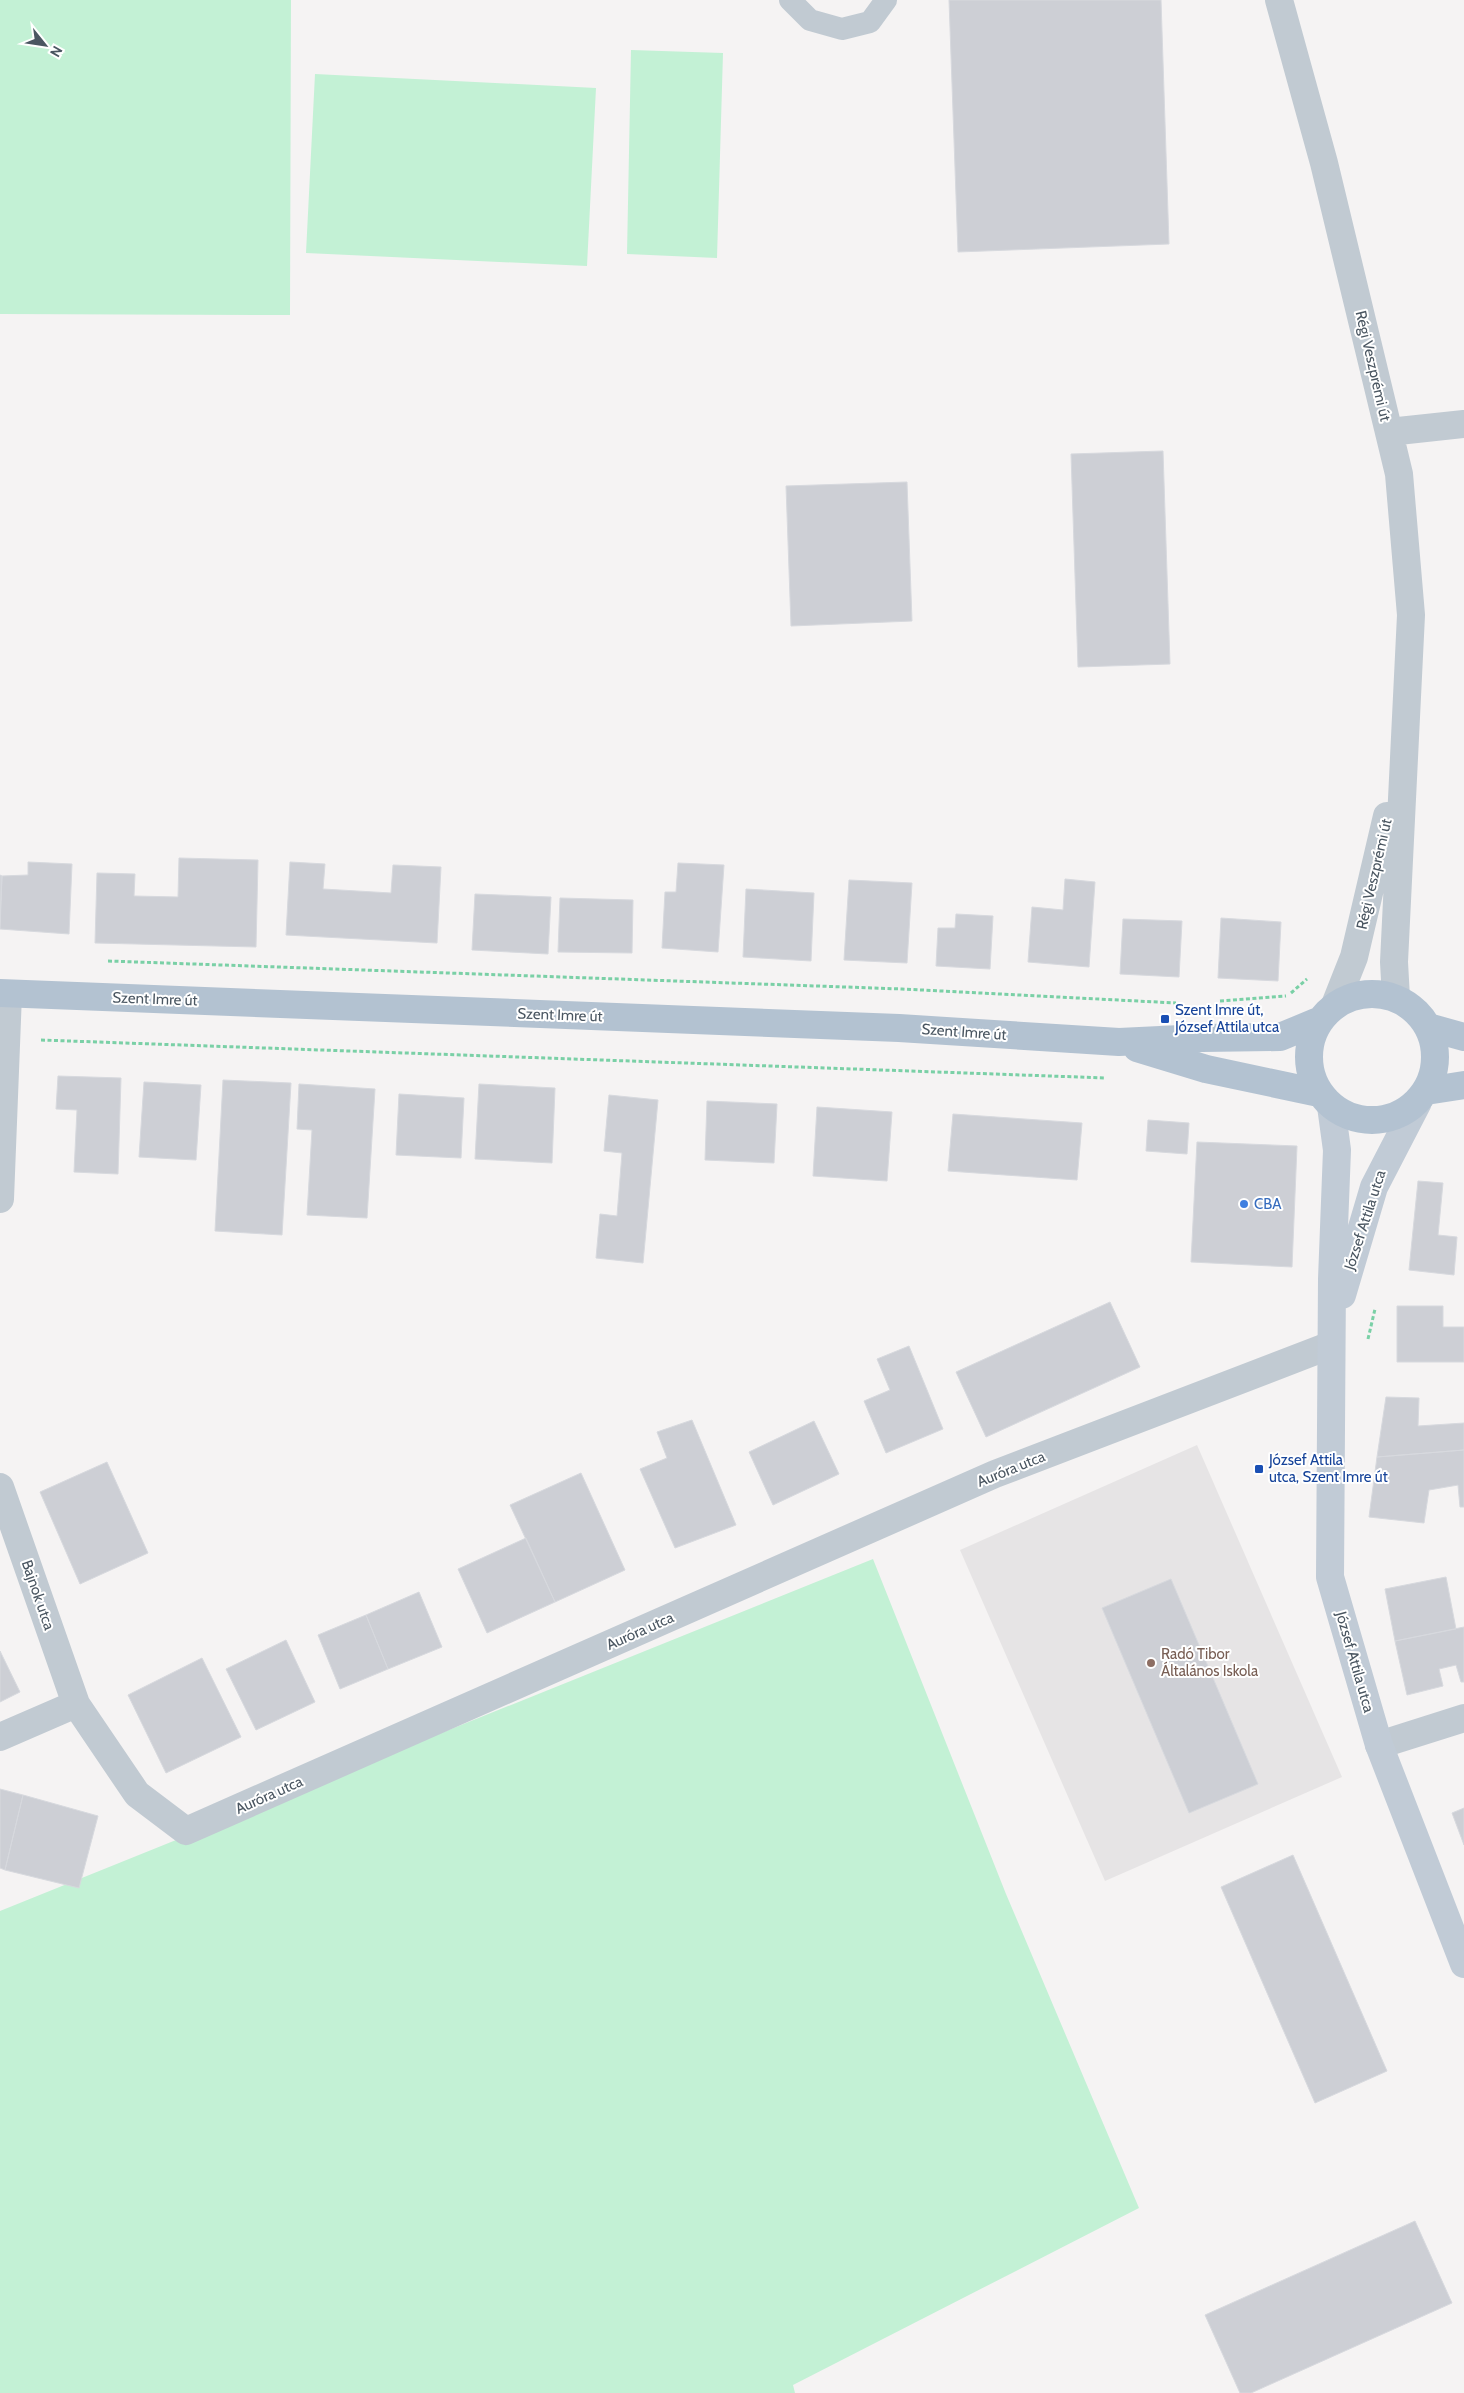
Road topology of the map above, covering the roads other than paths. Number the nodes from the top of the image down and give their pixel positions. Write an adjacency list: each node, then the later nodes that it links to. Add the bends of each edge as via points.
1 (790, 0): 2 (lane, via 810,20 842,29 870,22)
2 (886, 0)
3 (1278, 0): 5 (street, Régi Veszprémi út, via 1324,163)
4 (1464, 424): 5 (street)
5 (1389, 432): 6 (street, Régi Veszprémi út, via 1399,474 1411,614)
6 (1403, 741): 8 (street, Régi Veszprémi út, via 1394,962); 9 (street, Régi Veszprémi út, via 1357,945)
7 (4, 994): 12 (main road, Szent Imre út, via 899,1028); 16 (street, via 7,1038)
8 (1396, 998): 9 (main road, via 1371,994 1352,997); 10 (main road, via 1406,1003)
9 (1328, 1012): 12 (main road, Szent Imre út, via 1280,1038); 15 (main road, via 1312,1037 1309,1056 1311,1075)
10 (1428, 1027): 11 (main road); 14 (main road, via 1436,1055 1434,1073)
11 (1464, 1037)
12 (1119, 1042): 15 (main road, Szent Imre út)
13 (1464, 1085): 14 (main road)
14 (1422, 1096): 15 (main road, via 1403,1114 1366,1121 1347,1116); 17 (street, József Attila utca, via 1374,1187 1344,1286)
15 (1325, 1100): 17 (street, József Attila utca, via 1337,1150)
16 (0, 1199)
17 (1331, 1345): 19 (street, Auróra utca, via 995,1474 186,1831 137,1794); 22 (street, József Attila utca, via 1330,1577)
18 (0, 1487): 19 (street, Bajnok utca)
19 (76, 1704): 21 (street)
20 (1464, 1718): 22 (street)
21 (0, 1737)
22 (1379, 1745): 23 (street, József Attila utca)
23 (1464, 1964)

